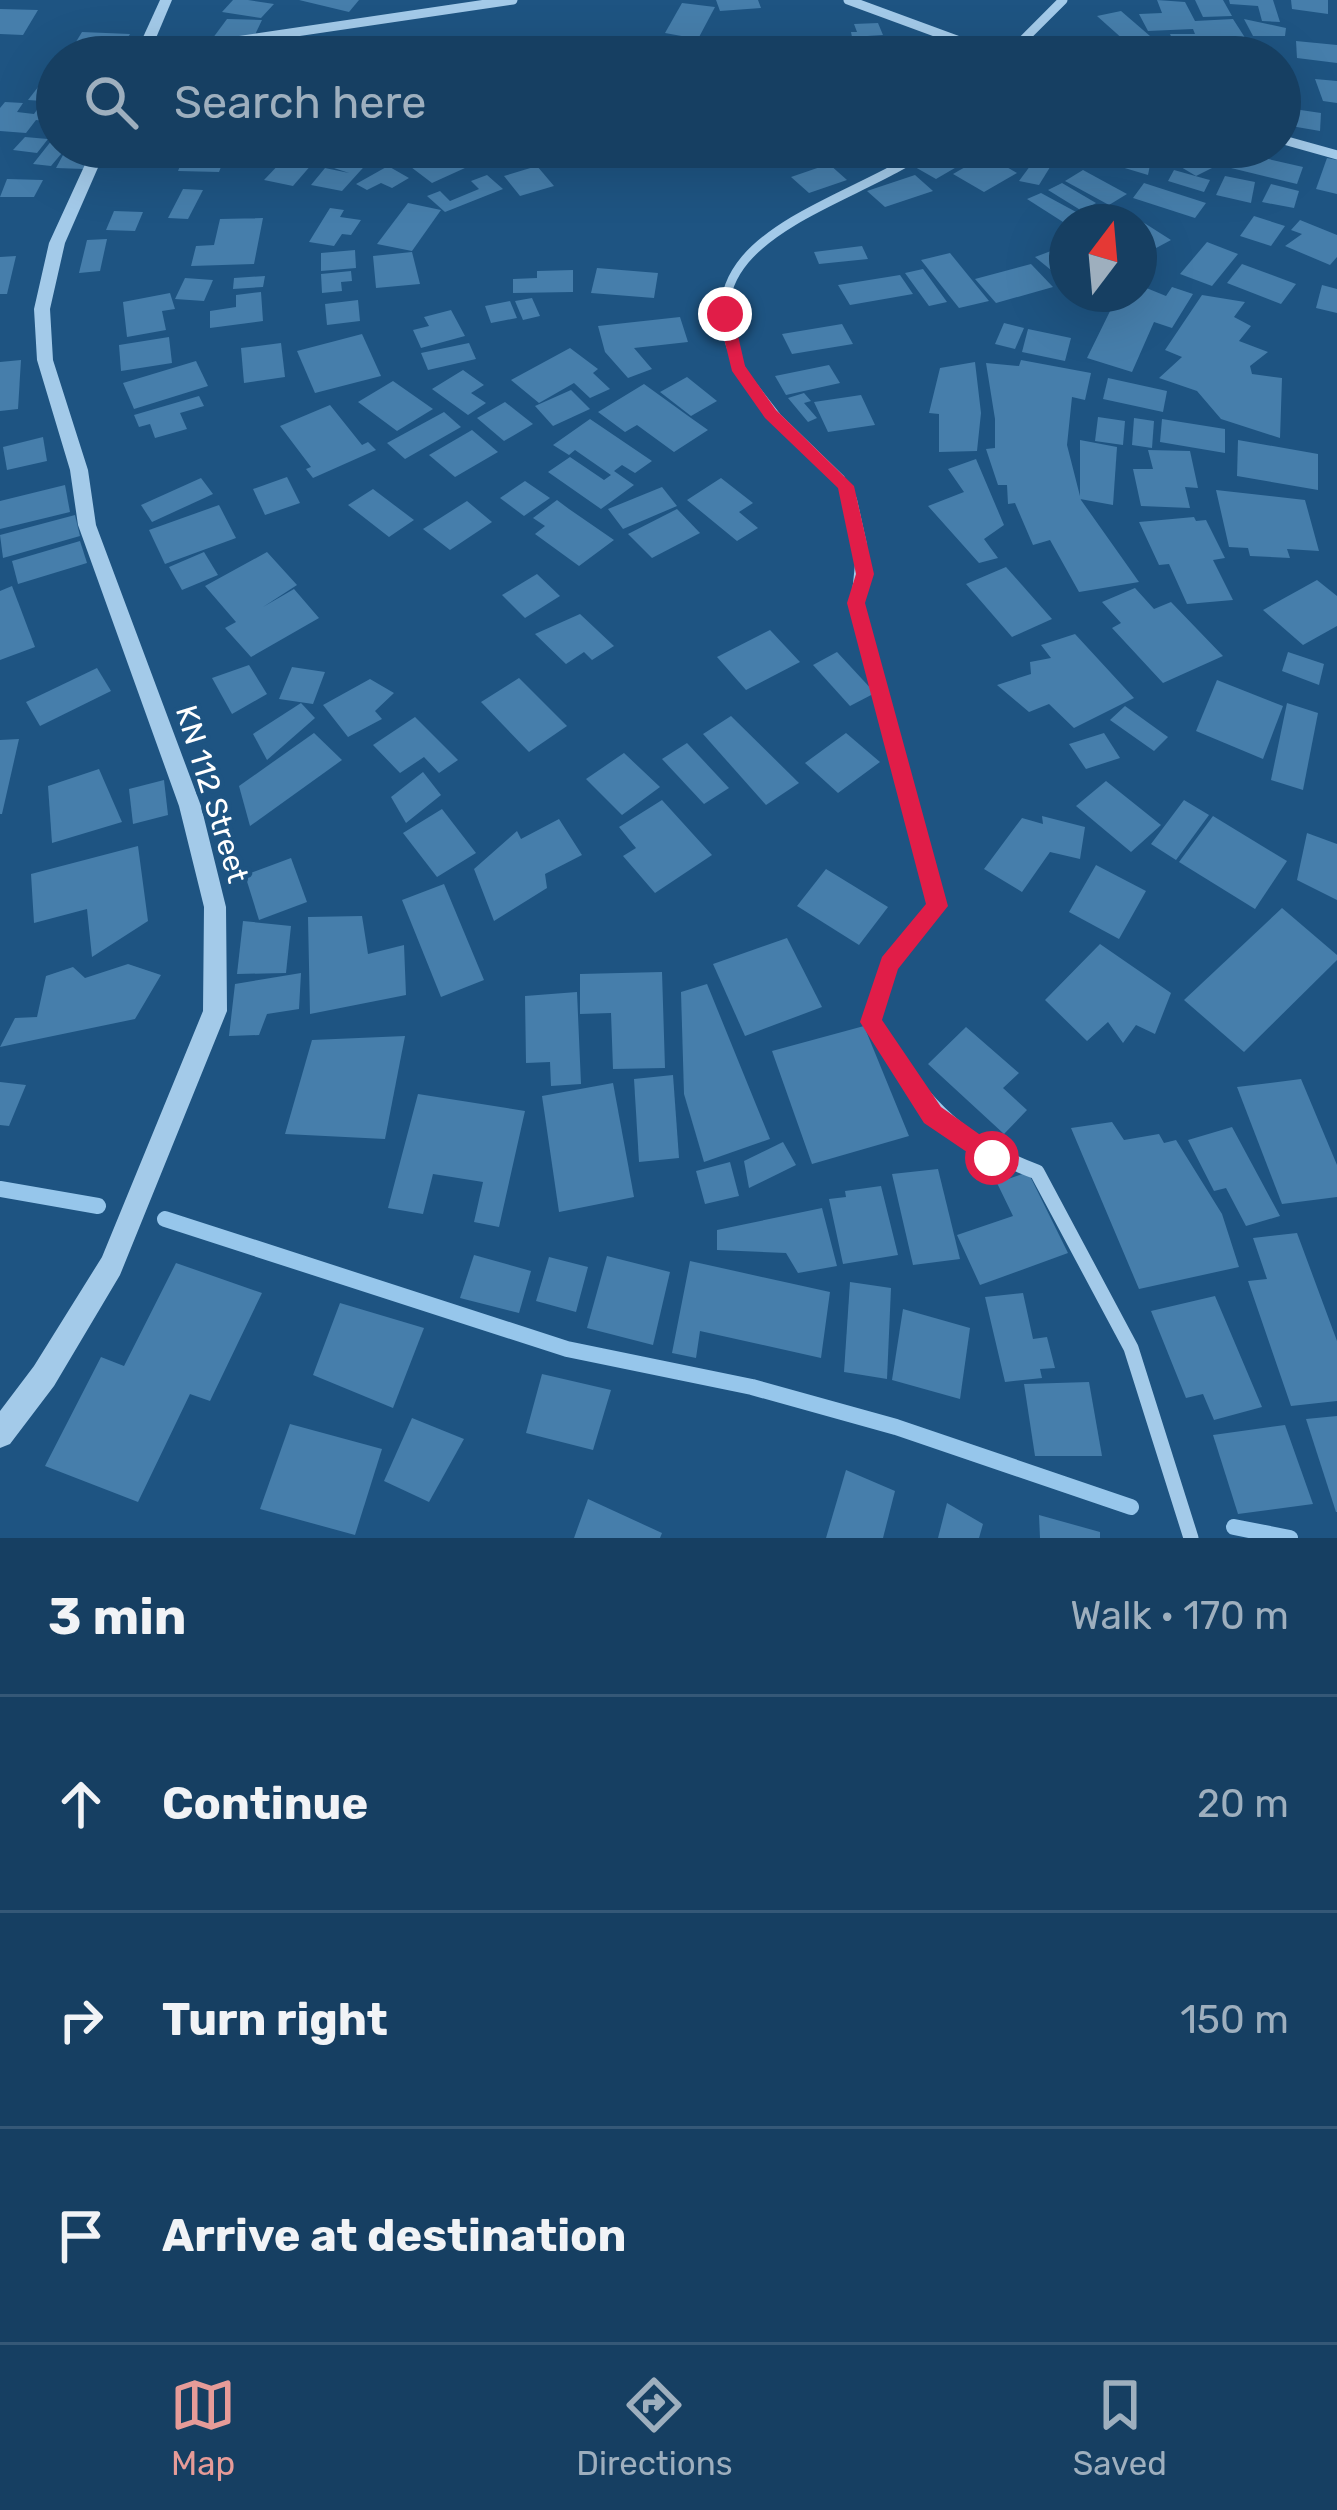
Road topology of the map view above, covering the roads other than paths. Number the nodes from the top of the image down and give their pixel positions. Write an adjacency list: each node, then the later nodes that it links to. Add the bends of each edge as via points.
1 (166, 0): 5 (street)
2 (513, 0): 6 (street)
3 (848, 0): 7 (street)
4 (1063, 0): 8 (street)
5 (150, 36)
6 (274, 36)
7 (950, 36)
8 (1026, 36)
9 (1301, 145): 10 (street)
10 (1337, 155)
11 (91, 168): 13 (street, KN 112 Street, via 57,243 42,309 45,360 87,525 190,806 215,907 215,1011 111,1266)
12 (902, 168): 14 (street, via 809,208 764,240 736,274 725,314 748,383 846,486 865,574 856,603 937,906 889,964 871,1022 932,1115 992,1158 1037,1172 1132,1348)
13 (0, 1433)
14 (1191, 1538)

